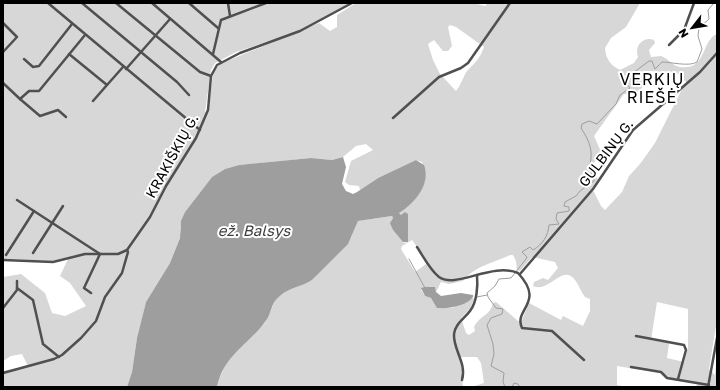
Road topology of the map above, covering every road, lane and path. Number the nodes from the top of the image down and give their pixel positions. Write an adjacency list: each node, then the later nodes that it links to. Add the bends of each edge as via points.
1 (48, 3): 14 (street)
2 (82, 3): 20 (street)
3 (116, 3): 17 (street)
4 (152, 3): 12 (street)
5 (189, 3): 15 (street)
6 (228, 3): 11 (street)
7 (266, 3): 11 (street)
8 (352, 3): 25 (street, via 300,31)
9 (510, 3): 34 (street, via 470,60 461,68 439,77)
10 (694, 3): 18 (street, via 685,27)
11 (230, 16): 15 (street, via 221,20)
12 (170, 19): 17 (street); 23 (street)
13 (3, 23): 19 (street, via 17,38)
14 (72, 24): 16 (street); 24 (street, via 39,66 33,67)
15 (218, 28): 23 (street)
16 (85, 35): 22 (street); 26 (street)
17 (155, 35): 20 (street); 27 (street, via 200,72)
18 (669, 45)
19 (3, 52)
20 (140, 52): 26 (street); 30 (street)
21 (717, 53): 46 (street, GULBINŲ G., via 700,72 633,130 593,189)
22 (70, 54): 29 (street); 31 (street, via 40,90 29,91)
23 (213, 54): 25 (street)
24 (24, 59)
25 (221, 62): 27 (street, via 214,68)
26 (124, 68): 29 (street); 35 (street)
27 (211, 76): 35 (street, KRAKIŠKIŲ G., via 208,110)
28 (3, 83): 31 (street)
29 (107, 85): 32 (street)
30 (189, 95)
31 (20, 99): 33 (street, via 40,116 58,110)
32 (93, 101)
33 (66, 117)
34 (393, 118)
35 (200, 130): 41 (street, KRAKIŠKIŲ G., via 150,217)
36 (17, 200): 38 (street)
37 (63, 206): 39 (street)
38 (34, 211): 39 (street); 44 (street)
39 (53, 222): 42 (street); 43 (street)
40 (416, 247): 47 (street, via 437,275 444,279 450,281)
41 (126, 250): 43 (street, via 118,254); 54 (street, via 128,252 122,273 105,297 96,321)
42 (33, 253)
43 (100, 254): 45 (street, via 80,255 53,262); 50 (street, via 84,288)
44 (6, 255)
45 (3, 260)
46 (518, 274): 47 (street, via 497,270); 55 (street, via 530,290 520,320 522,328 552,331)
47 (477, 275): 59 (street, via 474,303 470,312 456,327 454,334 464,367)
48 (17, 281): 49 (street)
49 (17, 288): 51 (street); 54 (street, via 33,300 42,342)
50 (91, 293)
51 (3, 308)
52 (636, 336): 58 (street, via 684,345 686,350)
53 (717, 338): 60 (street)
54 (59, 357): 57 (street)
55 (584, 360)
56 (631, 367): 58 (street, via 661,372 667,378)
57 (3, 373)
58 (678, 379): 60 (street)
59 (462, 380)
60 (708, 386)

